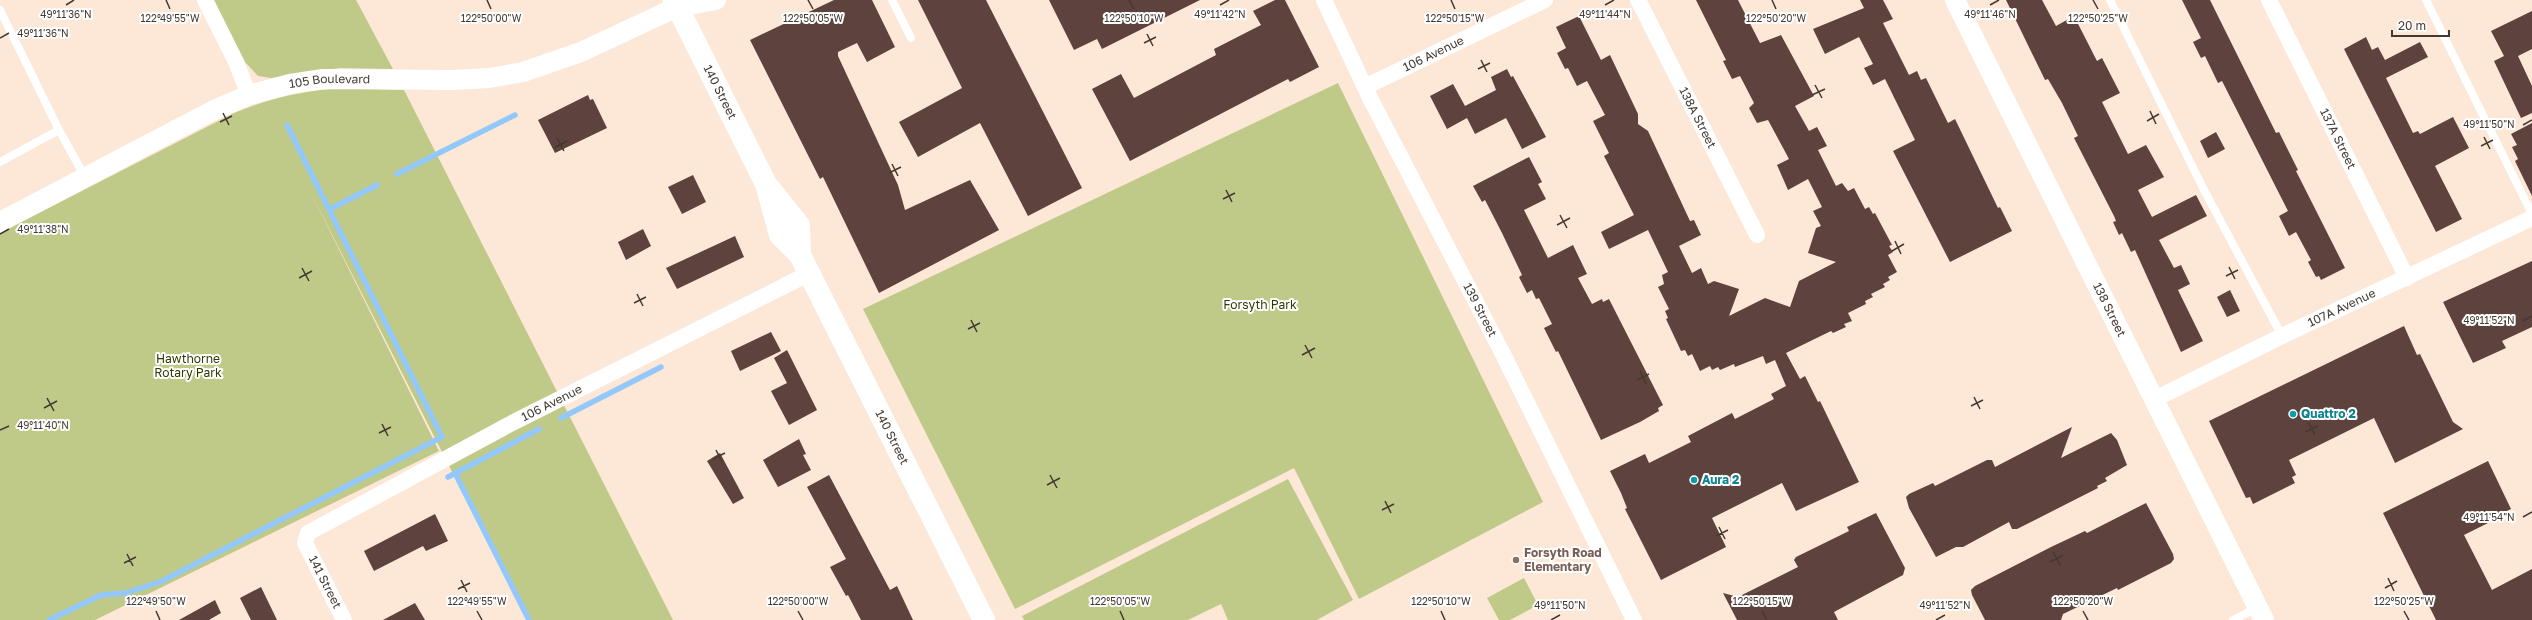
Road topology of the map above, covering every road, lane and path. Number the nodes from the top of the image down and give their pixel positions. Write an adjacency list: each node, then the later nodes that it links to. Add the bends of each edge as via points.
1 (204, 0): 15 (street, via 236,62)
2 (716, 0): 11 (street, 105 Boulevard)
3 (892, 0): 13 (lane)
4 (1324, 0): 14 (street, 139 Street)
5 (1545, 0): 14 (street, 106 Avenue)
6 (1638, 0): 22 (street, 138A Street)
7 (1955, 0): 26 (street, 138 Street)
8 (2110, 0): 25 (lane, via 2204,190)
9 (2269, 0): 24 (street, 137A Street)
10 (2426, 0): 19 (lane)
11 (678, 2): 15 (street, 105 Boulevard, via 581,52 523,72 452,80 323,79 290,84); 23 (main road, 140 Street, via 766,184 799,225)
12 (0, 10): 16 (lane)
13 (911, 38)
14 (1365, 87): 31 (street, 139 Street, via 1501,350)
15 (249, 95): 18 (street, 105 Boulevard)
16 (59, 130): 17 (lane); 18 (lane)
17 (0, 162)
18 (85, 177): 21 (street, 105 Boulevard)
19 (2532, 214)
20 (2532, 218): 24 (street, 107A Avenue)
21 (0, 222)
22 (1757, 236)
23 (804, 264): 27 (street, 106 Avenue, via 308,533); 30 (main road, 140 Street)
24 (2406, 278): 25 (street, 107A Avenue)
25 (2282, 336): 26 (street, 107A Avenue)
26 (2153, 400): 28 (street, 138 Street)
27 (305, 543): 29 (street, 141 Street)
28 (2261, 614): 32 (lane)
29 (344, 620)
30 (984, 620)
31 (1634, 620)
32 (2233, 620)

